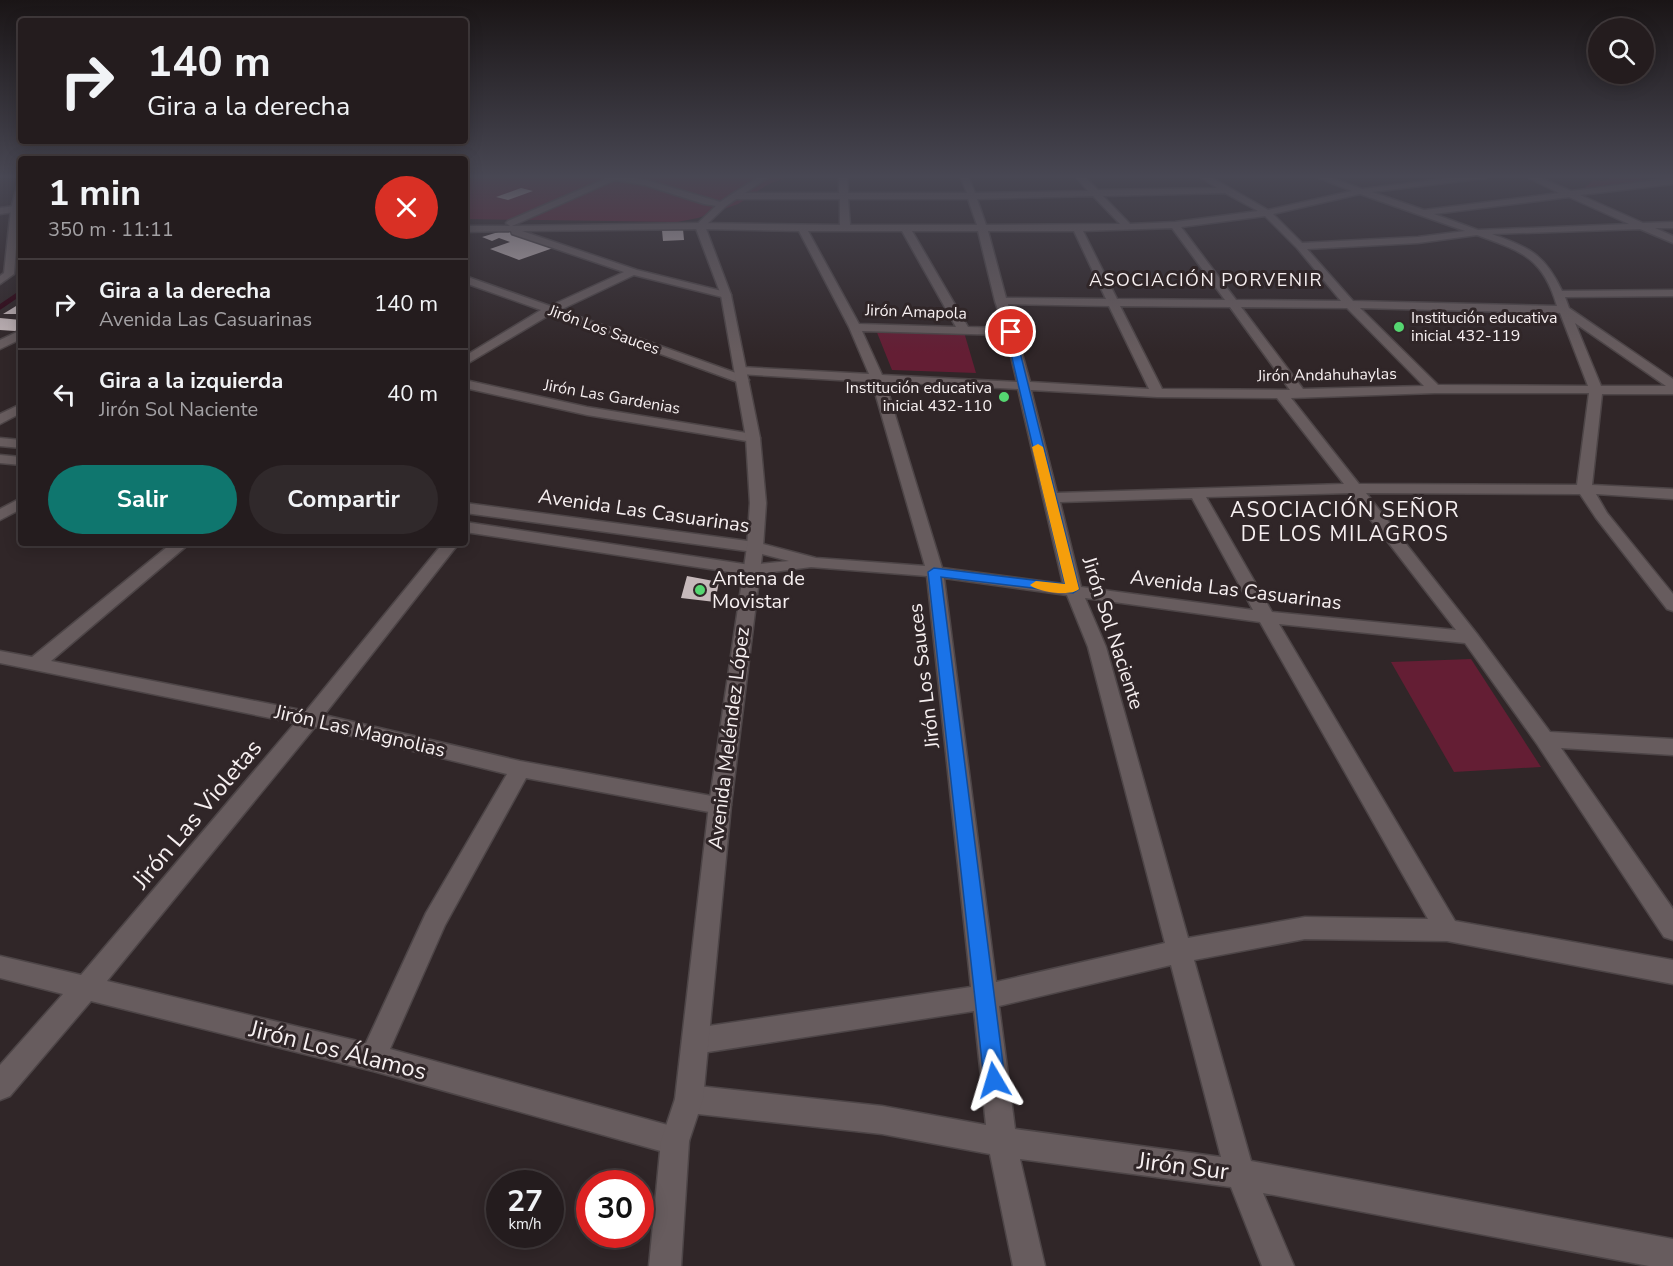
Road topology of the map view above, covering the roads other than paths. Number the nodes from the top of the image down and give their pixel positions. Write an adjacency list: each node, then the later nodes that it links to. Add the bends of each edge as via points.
1 (525, 235): 15 (street)
2 (703, 235): 20 (street, Avenida Meléndez López)
3 (806, 235): 27 (street, Jirón Los Sauces)
4 (910, 235): 28 (street)
5 (983, 235): 21 (street, Jirón Sol Naciente)
6 (1081, 235): 23 (street)
7 (1183, 235): 24 (street)
8 (1289, 235): 13 (street)
9 (1457, 235): 13 (street)
10 (1489, 235): 12 (street)
11 (1512, 235): 12 (street)
12 (1516, 245): 19 (street, via 1531,253)
13 (1300, 246): 22 (street)
14 (5, 248): 17 (street, via 9,274)
15 (633, 272): 20 (street); 25 (street)
16 (468, 280): 25 (street, Jirón Los Sauces)
17 (0, 281)
18 (1673, 293): 19 (street)
19 (1560, 294): 26 (street)
20 (726, 295): 33 (street, Avenida Meléndez López)
21 (1000, 301): 23 (street); 29 (street, Jirón Sol Naciente)
22 (1349, 303): 24 (street); 26 (street); 38 (street)
23 (1115, 304): 24 (street); 41 (street)
24 (1234, 304): 42 (street)
25 (550, 310): 32 (street); 33 (street, Jirón Los Sauces)
26 (1564, 310): 36 (street); 39 (street)
27 (855, 327): 28 (street, Jirón Amapola); 34 (street, Jirón Los Sauces)
28 (964, 330): 29 (street, Jirón Amapola)
29 (1011, 332): 37 (street, Jirón Sol Naciente)
30 (17, 336): 31 (street)
31 (0, 345)
32 (468, 359)
33 (742, 375): 34 (street); 45 (street, Avenida Meléndez López)
34 (877, 378): 37 (street, Jirón Andahuhaylas); 64 (street, Jirón Los Sauces)
35 (468, 385): 45 (street, Jirón Las Gardenias, via 587,411)
36 (1673, 385)
37 (1023, 387): 41 (street, Jirón Andahuhaylas); 54 (street, Jirón Sol Naciente)
38 (1436, 389): 39 (street, Jirón Andahuhaylas); 42 (street, Jirón Andahuhaylas)
39 (1596, 389): 40 (street, Jirón Andahuhaylas); 50 (street)
40 (1673, 390)
41 (1157, 393): 42 (street, Jirón Andahuhaylas)
42 (1290, 393): 51 (street)
43 (18, 410): 44 (street)
44 (0, 420)
45 (753, 438): 61 (street, Avenida Meléndez López, via 758,503)
46 (0, 442): 47 (street)
47 (18, 444)
48 (0, 459): 49 (street)
49 (18, 461)
50 (1584, 488): 51 (street); 53 (street); 66 (street, via 1601,516)
51 (1354, 489): 52 (street); 68 (street)
52 (1197, 494): 54 (street); 67 (street)
53 (1673, 494)
54 (1050, 498): 65 (street, Jirón Sol Naciente)
55 (18, 505): 57 (street)
56 (472, 509): 61 (street, Avenida Las Casuarinas)
57 (0, 515)
58 (468, 526): 63 (street, Avenida Las Casuarinas)
59 (179, 546): 70 (street)
60 (449, 546): 71 (street, Jirón Las Violetas)
61 (755, 547): 62 (street, Avenida Las Casuarinas); 63 (street, Avenida Meléndez López)
62 (816, 563): 63 (street, Avenida Las Casuarinas); 64 (street, Avenida Las Casuarinas)
63 (750, 570): 75 (street, Avenida Meléndez López)
64 (934, 572): 65 (street, Avenida Las Casuarinas); 82 (street, Jirón Los Sauces)
65 (1073, 589): 67 (street, Avenida Las Casuarinas); 78 (street, Jirón Sol Naciente, via 1097,647)
66 (1673, 605)
67 (1264, 617): 68 (street, Avenida Las Casuarinas); 77 (street, via 1300,672)
68 (1471, 638): 72 (street)
69 (0, 657): 70 (street, Jirón Las Magnolias)
70 (37, 663): 71 (street, Jirón Las Magnolias)
71 (312, 719): 74 (street, Jirón Las Magnolias); 81 (street, Jirón Las Violetas)
72 (1544, 739): 73 (street); 76 (street)
73 (1673, 747)
74 (520, 769): 75 (street, Jirón Las Magnolias); 84 (street, via 435,920)
75 (720, 804): 83 (street, Avenida Meléndez López)
76 (1673, 929)
77 (1447, 930): 78 (street, via 1305,928); 80 (street)
78 (1181, 951): 82 (street); 89 (street, Jirón Sol Naciente)
79 (0, 966): 81 (street, Jirón Los Álamos)
80 (1673, 972)
81 (87, 988): 84 (street, Jirón Los Álamos); 85 (street, Jirón Las Violetas)
82 (985, 997): 83 (street); 88 (street, Jirón Los Sauces)
83 (695, 1041): 86 (street, Avenida Meléndez López)
84 (373, 1058): 87 (street, Jirón Los Álamos)
85 (0, 1086)
86 (689, 1099): 87 (street, Avenida Meléndez López); 88 (street, Jirón Sur, via 882,1120)
87 (675, 1141): 91 (street, Avenida Meléndez López)
88 (1002, 1142): 89 (street, Jirón Sur); 92 (street, Jirón Los Sauces)
89 (1240, 1174): 90 (street, Jirón Sur); 93 (street, Jirón Sol Naciente)
90 (1673, 1256)
91 (665, 1266)
92 (1029, 1266)
93 (1278, 1266)

